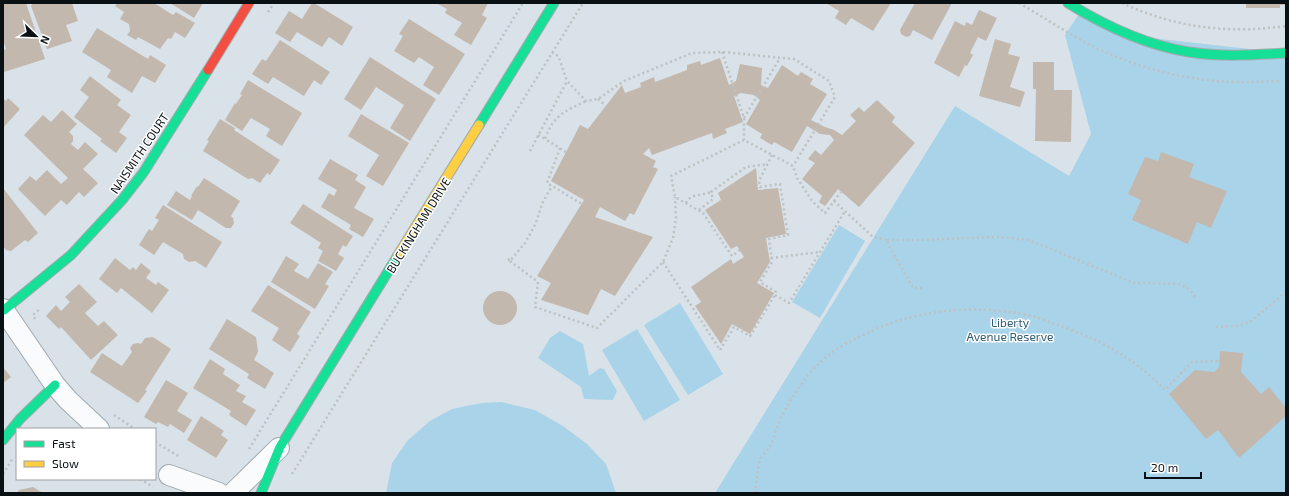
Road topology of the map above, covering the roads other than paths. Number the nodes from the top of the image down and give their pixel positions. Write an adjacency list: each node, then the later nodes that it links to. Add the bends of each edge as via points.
1 (249, 3): 5 (street, NAISMITH COURT, via 164,142 122,200 71,255)
2 (554, 3): 9 (street, BUCKINGHAM DRIVE)
3 (1068, 3): 4 (street, via 1132,36 1180,50 1239,56)
4 (1286, 53)
5 (4, 309): 6 (street)
6 (55, 385): 7 (street); 8 (street, via 20,419)
7 (98, 428)
8 (3, 440)
9 (280, 447): 14 (street, BUCKINGHAM DRIVE); 15 (street, BUCKINGHAM DRIVE)
10 (162, 470): 11 (street); 12 (street)
11 (190, 493)
12 (219, 493)
13 (227, 493): 14 (street)
14 (234, 493)
15 (261, 493)

